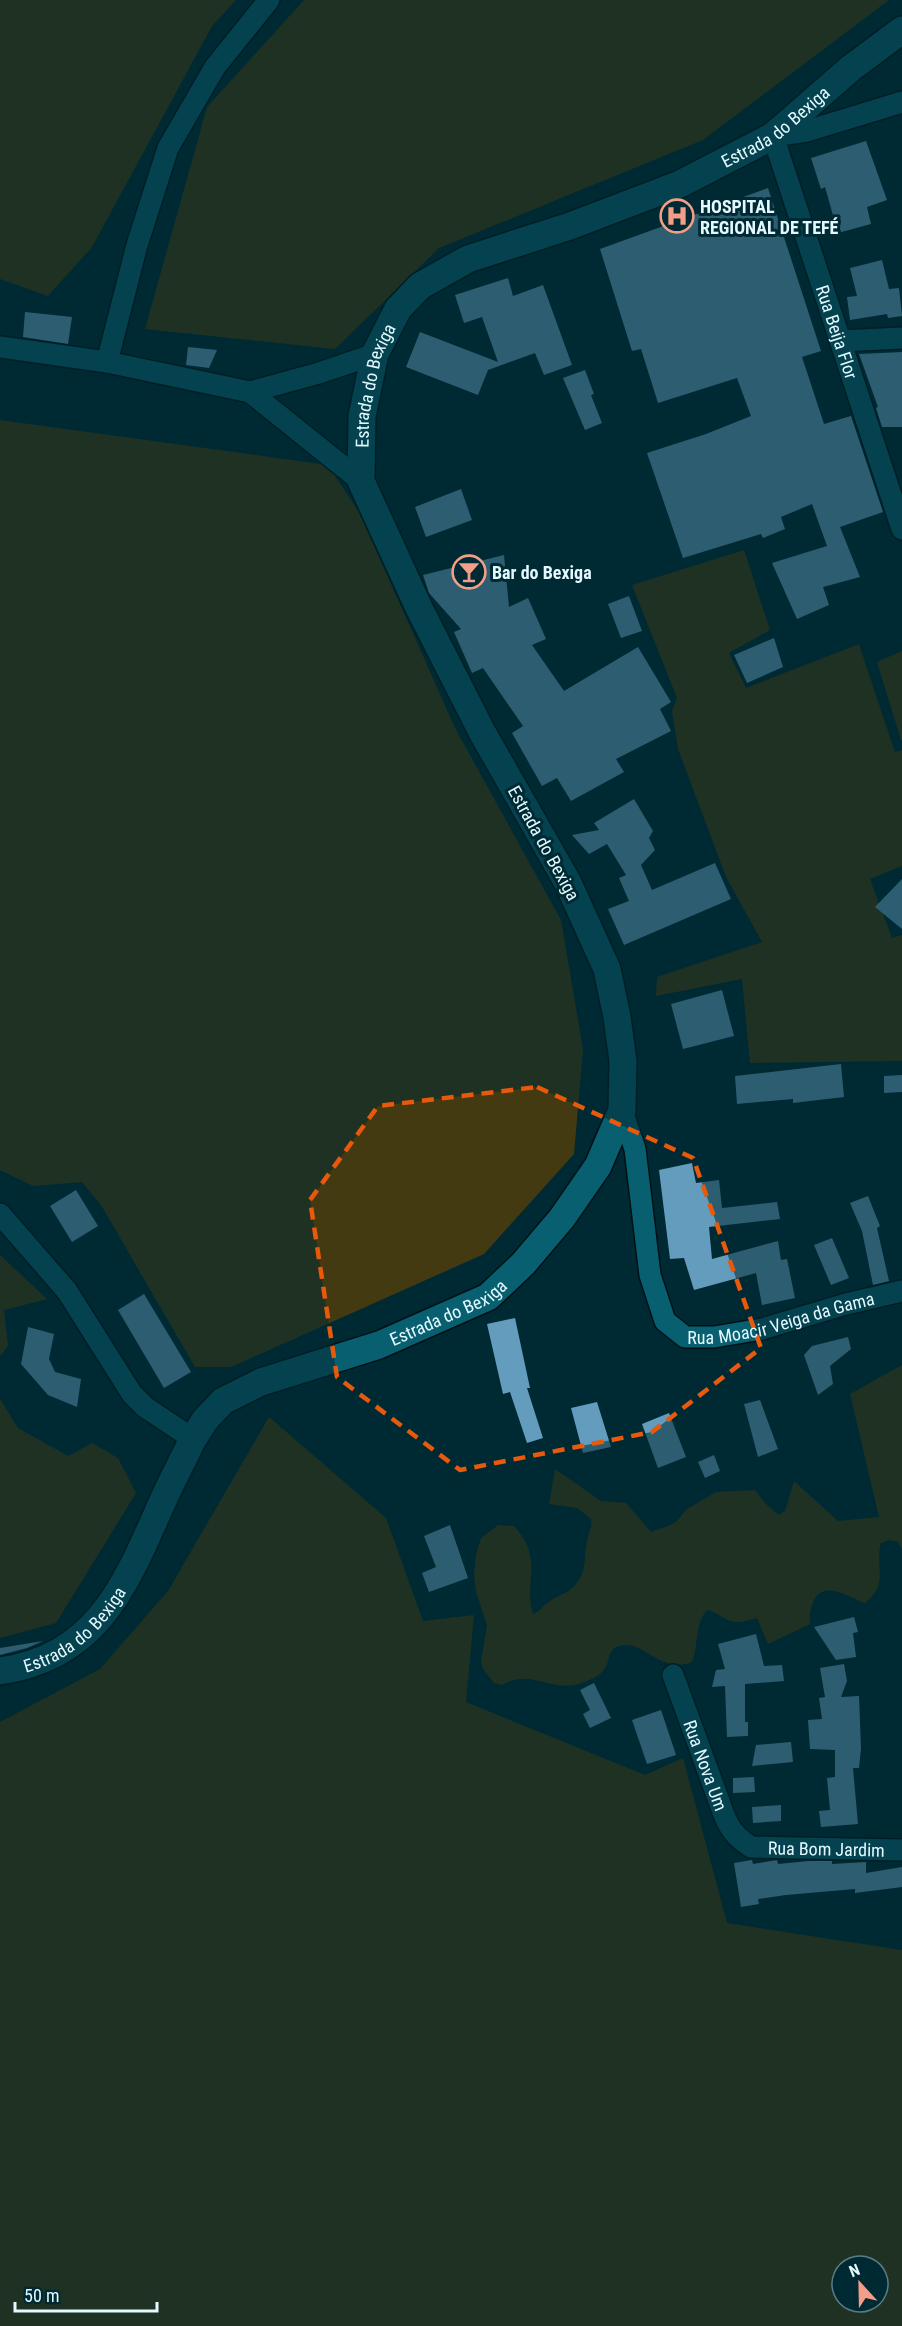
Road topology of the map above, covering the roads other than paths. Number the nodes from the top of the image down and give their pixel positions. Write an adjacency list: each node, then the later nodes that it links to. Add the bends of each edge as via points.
1 (269, 0): 9 (street, via 215,67 168,148 137,245)
2 (902, 30): 4 (street, Estrada do Bexiga)
3 (902, 102): 4 (street, via 807,131)
4 (773, 136): 6 (street, Rua Beija Flor); 8 (street, Estrada do Bexiga, via 680,184 468,260 420,286 398,309)
5 (902, 338): 6 (street)
6 (840, 341): 12 (street, Rua Beija Flor)
7 (0, 347): 9 (street)
8 (375, 354): 10 (street); 11 (street, Estrada do Bexiga, via 362,416)
9 (108, 362): 10 (street)
10 (250, 392): 11 (street)
11 (361, 481): 13 (street, Estrada do Bexiga, via 419,608 482,732 568,883 607,969 623,1061)
12 (902, 529)
13 (621, 1110): 15 (street, Rua Moacir Veiga da Gama, via 635,1149 650,1275 665,1321 685,1336 714,1337 762,1329); 16 (street, Estrada do Bexiga, via 598,1166 562,1218 524,1264 488,1297 379,1345 261,1382 223,1401)
14 (0, 1214): 16 (street, via 67,1291 132,1394 154,1414)
15 (902, 1291)
16 (193, 1439): 17 (street, Estrada do Bexiga, via 114,1601 83,1636 64,1649 42,1660)
17 (0, 1671)
18 (673, 1675): 19 (street, Rua Nova Um, via 728,1826)
19 (751, 1847): 20 (street, Rua Bom Jardim)
20 (902, 1850)

